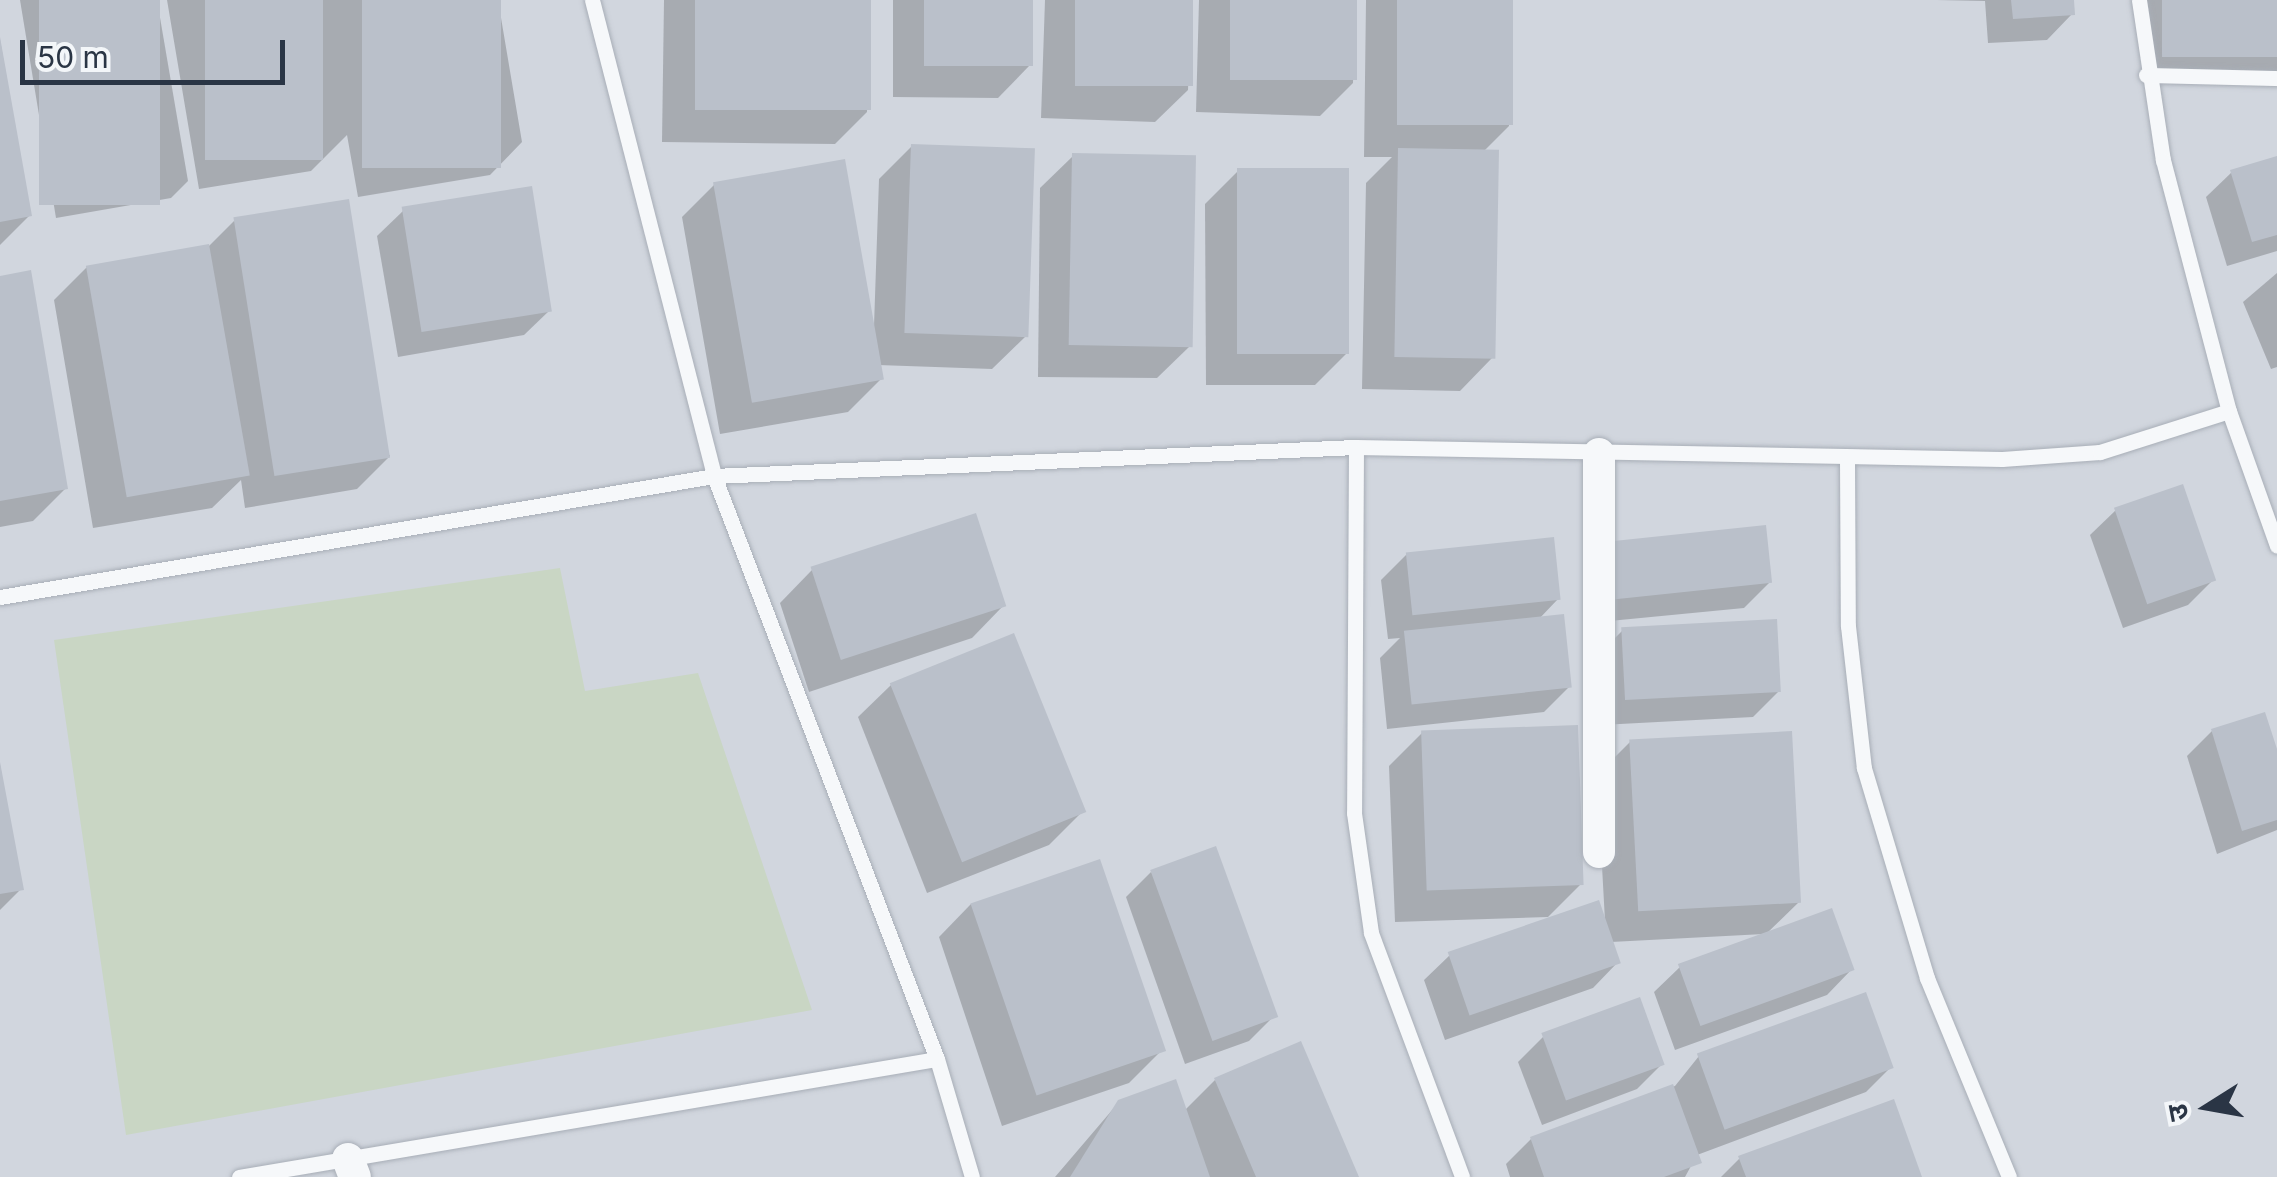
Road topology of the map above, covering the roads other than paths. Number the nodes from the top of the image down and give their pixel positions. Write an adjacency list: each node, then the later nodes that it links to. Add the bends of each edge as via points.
1 (592, 0): 9 (lane)
2 (2139, 0): 3 (lane)
3 (2146, 74): 4 (lane); 5 (lane)
4 (2277, 78)
5 (2229, 412): 8 (lane, via 2100,452); 10 (lane)
6 (1356, 447): 7 (lane); 9 (lane); 17 (lane, via 1354,813 1369,916)
7 (1599, 454): 8 (lane); 12 (street)
8 (1847, 460): 18 (lane, via 1848,626 1864,768 1927,978)
9 (714, 476): 11 (lane); 13 (lane)
10 (2277, 546)
11 (0, 597)
12 (1599, 852)
13 (937, 1059): 14 (lane); 16 (lane)
14 (352, 1168): 15 (lane)
15 (239, 1177)
16 (972, 1177)
17 (1462, 1177)
18 (2009, 1177)

